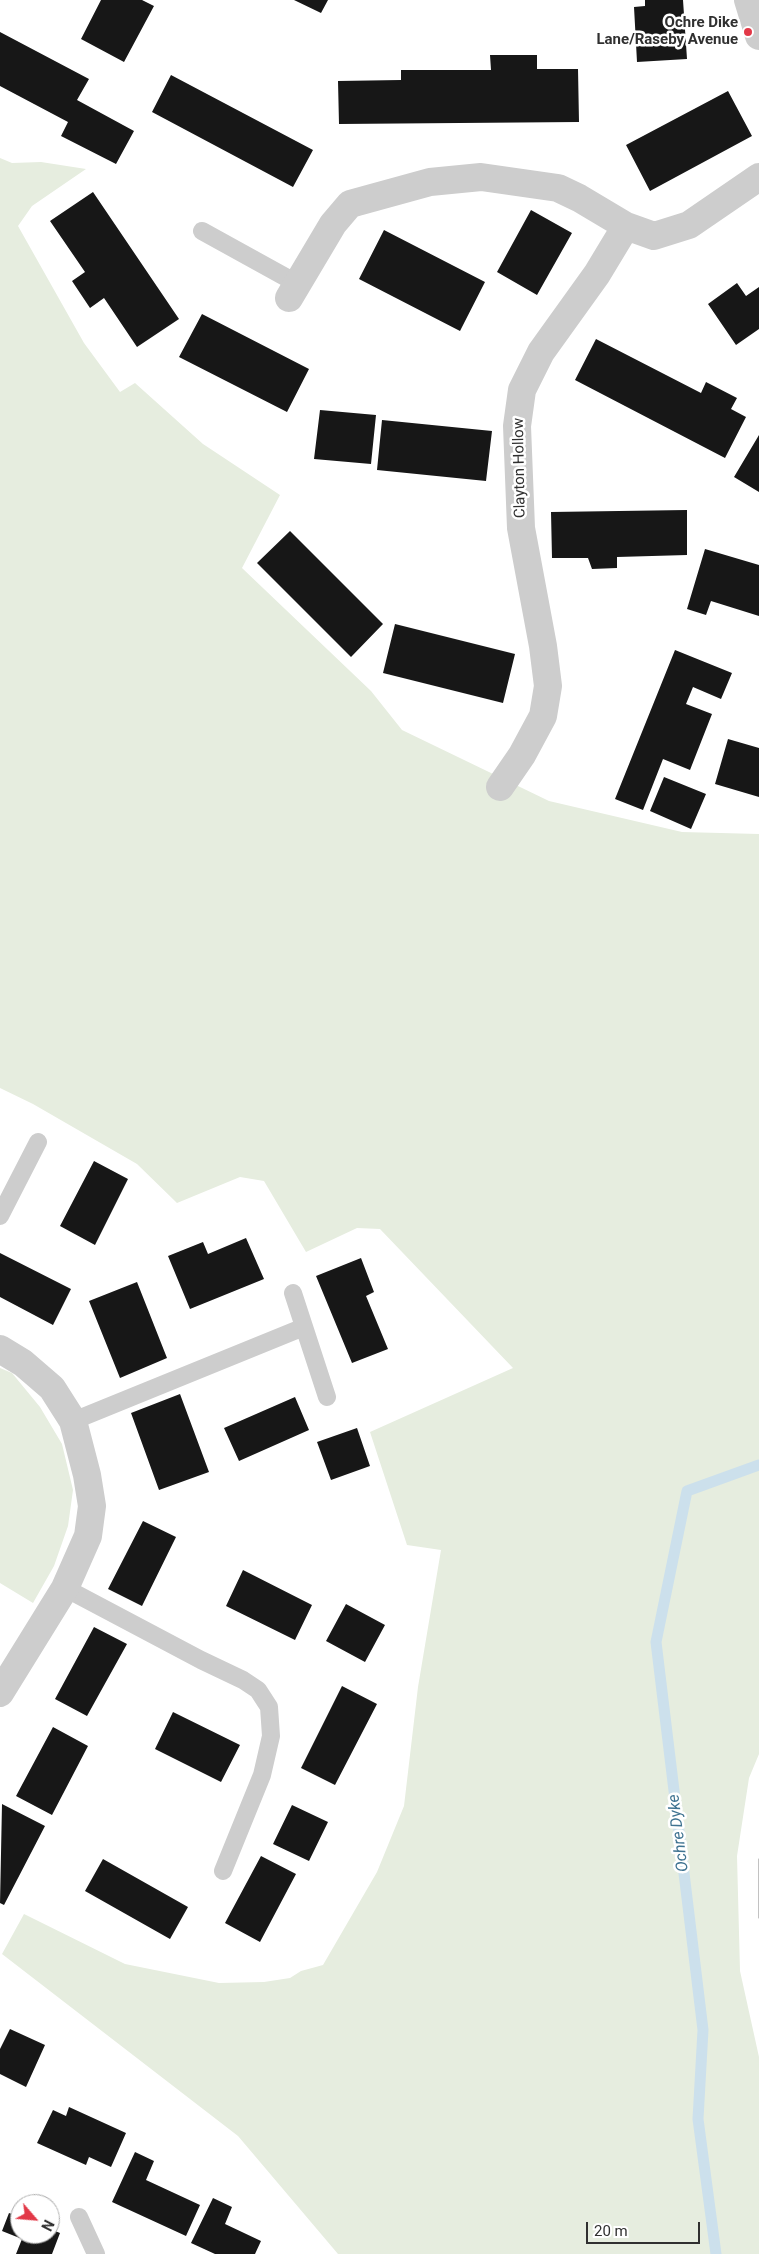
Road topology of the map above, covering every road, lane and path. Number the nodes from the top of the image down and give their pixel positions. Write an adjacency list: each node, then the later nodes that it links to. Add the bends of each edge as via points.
1 (748, 0): 2 (street)
2 (759, 36)
3 (759, 177): 4 (street, via 690,225 654,236)
4 (626, 226): 6 (street, via 558,188 481,178 430,182 350,204 333,224); 7 (street, Clayton Hollow, via 598,274 541,352 522,390 517,426 521,528 544,646 548,686 544,716)
5 (202, 231): 6 (lane)
6 (293, 291)
7 (500, 787)
8 (38, 1142): 9 (lane)
9 (0, 1216)
10 (293, 1293): 11 (lane)
11 (304, 1328): 13 (lane); 14 (lane)
12 (0, 1349): 14 (street, via 23,1363 52,1388)
13 (326, 1397)
14 (73, 1421): 15 (street, via 92,1506 88,1536)
15 (65, 1588): 16 (street); 17 (lane, via 243,1680 258,1690 269,1706 271,1736 262,1775)
16 (0, 1693)
17 (223, 1871)
18 (79, 2217): 19 (lane)
19 (96, 2254)

